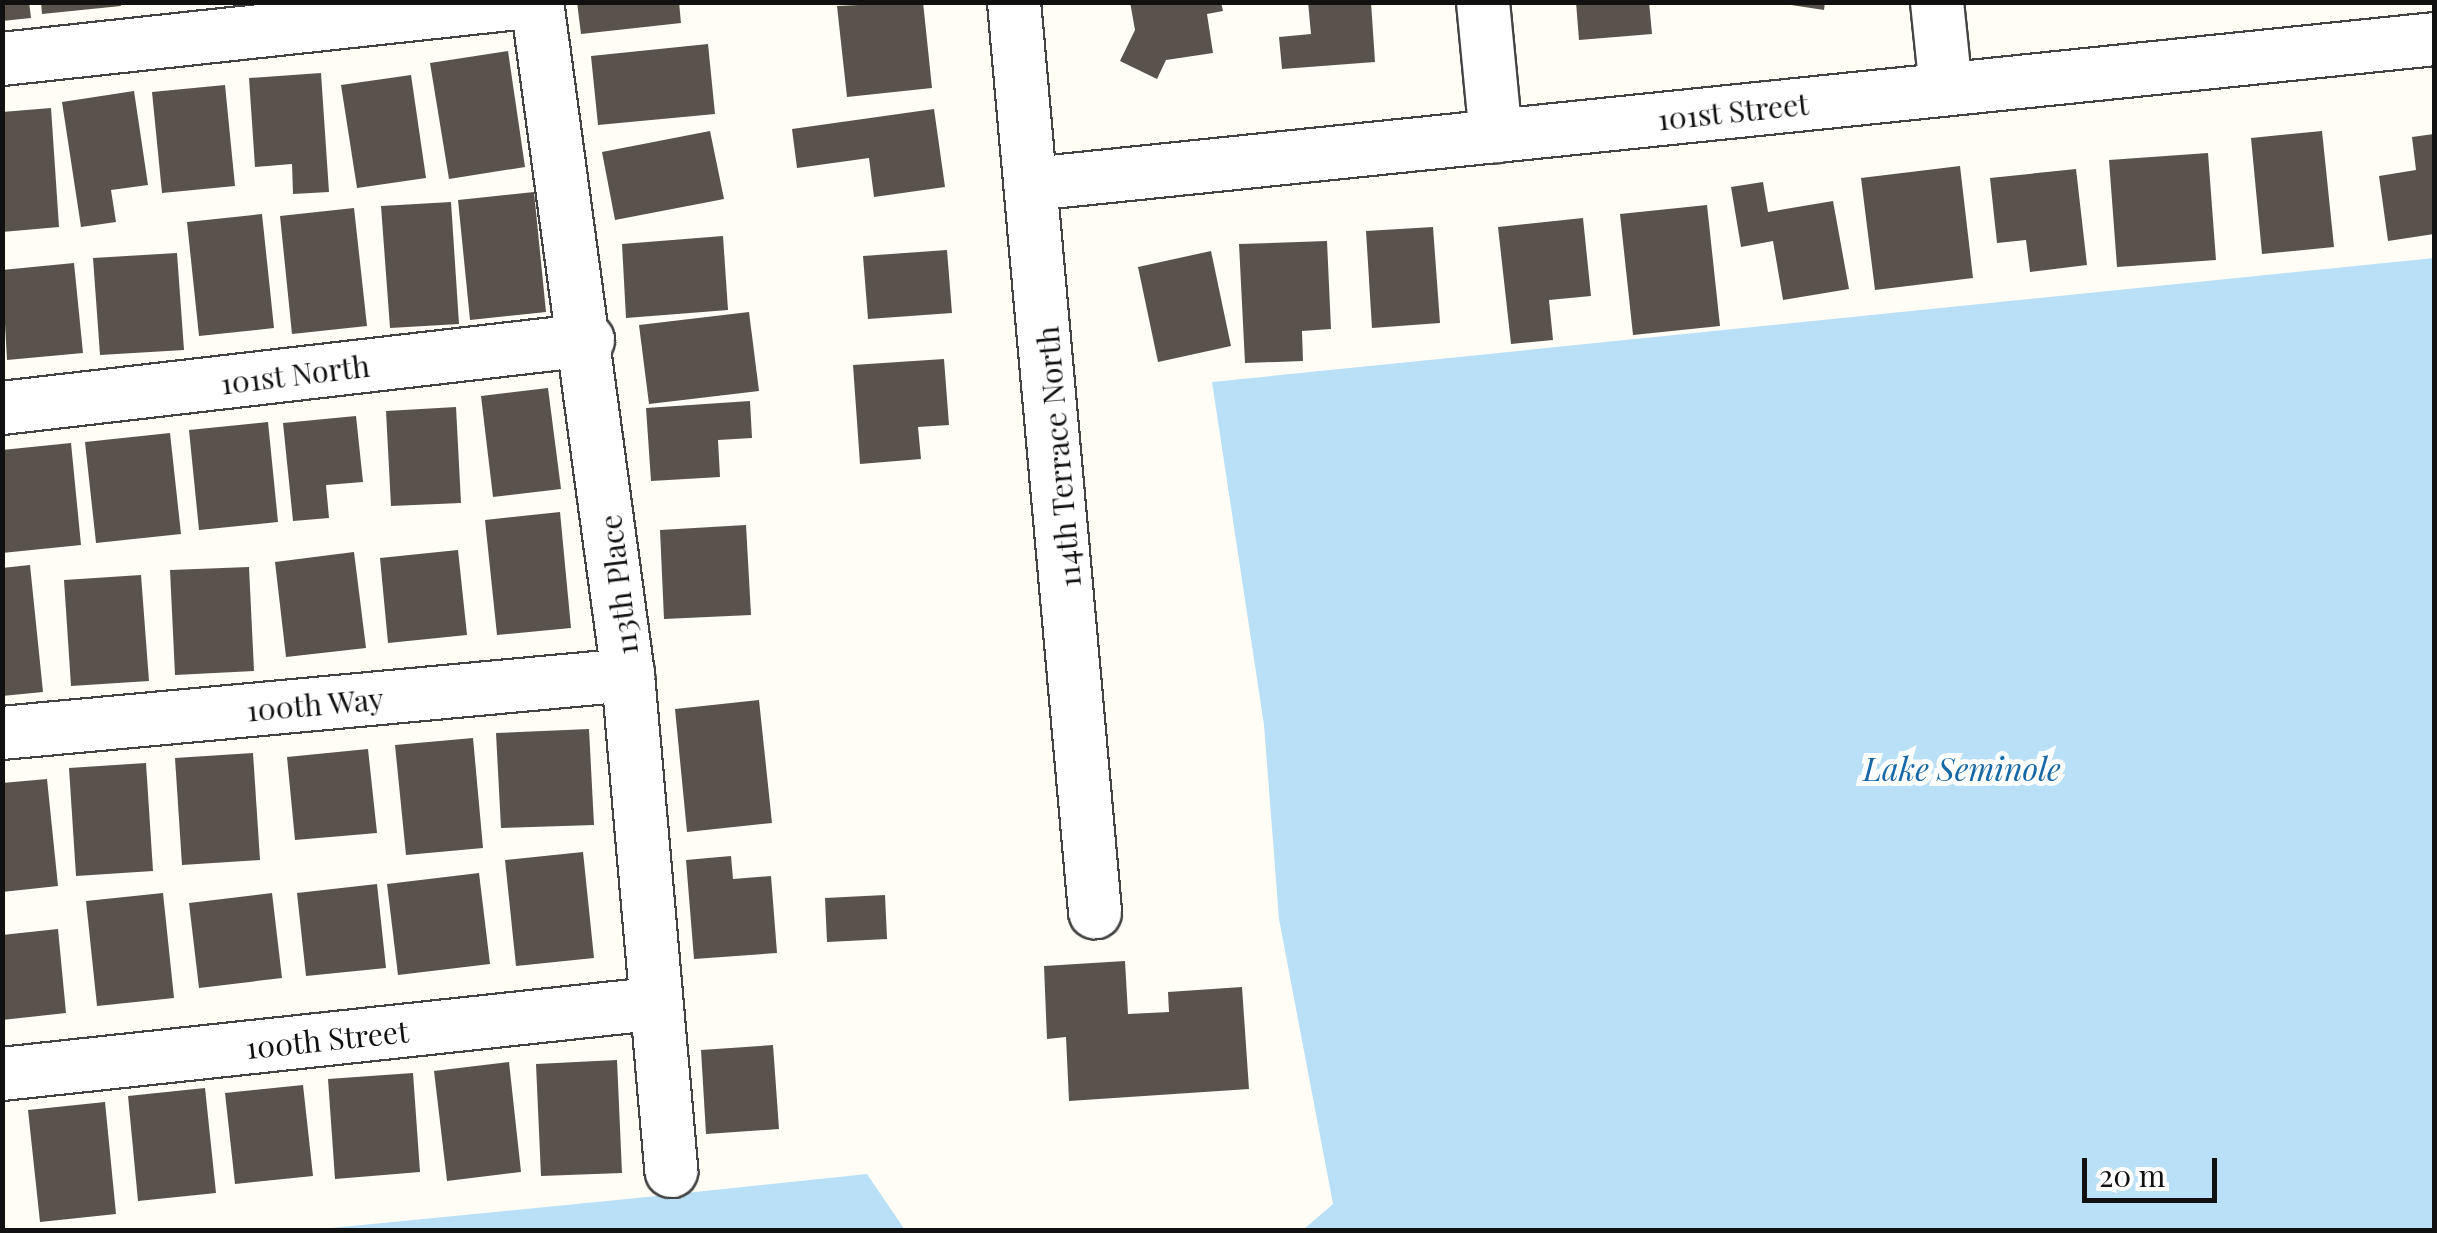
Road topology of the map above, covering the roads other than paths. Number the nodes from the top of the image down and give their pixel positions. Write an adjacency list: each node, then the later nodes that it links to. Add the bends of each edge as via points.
1 (527, 2): 7 (street)
2 (538, 2): 11 (street, 113th Place)
3 (1014, 2): 10 (street, 114th Terrace North)
4 (1484, 2): 9 (street)
5 (1936, 2): 8 (street)
6 (2434, 39): 8 (street, 101st Street)
7 (2, 60)
8 (1946, 89): 9 (street, 101st Street)
9 (1496, 136): 10 (street, 101st Street)
10 (1032, 184): 15 (street, 114th Terrace North)
11 (588, 340): 12 (street, 101st North); 13 (street, 113th Place)
12 (2, 408)
13 (628, 674): 14 (street, 100th Way); 16 (street, 113th Place)
14 (2, 734)
15 (1094, 912)
16 (652, 1004): 17 (street, 100th Street); 18 (street, 113th Place)
17 (2, 1074)
18 (671, 1171)

